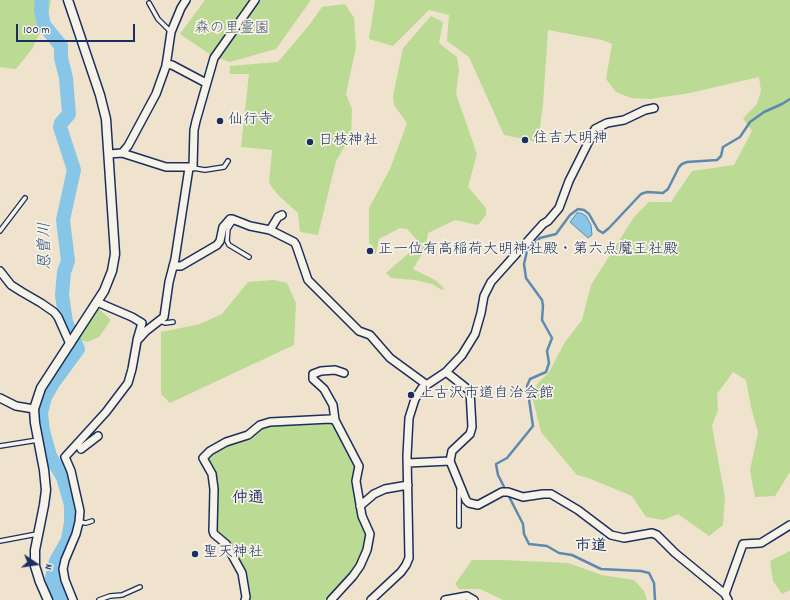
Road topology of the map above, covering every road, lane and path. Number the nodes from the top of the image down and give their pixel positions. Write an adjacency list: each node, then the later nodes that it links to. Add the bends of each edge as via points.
1 (68, 0): 10 (street, via 100,95 106,119)
2 (186, 0): 5 (street)
3 (255, 0): 7 (street, via 214,58)
4 (149, 3): 5 (lane, via 158,19)
5 (171, 32): 6 (street)
6 (166, 64): 7 (street); 9 (street, via 156,94)
7 (206, 83): 12 (street, via 194,130)
8 (654, 108): 20 (street, via 595,129 569,181 559,208)
9 (122, 153): 10 (street); 12 (street, via 166,167)
10 (109, 154): 23 (street, via 115,254 110,279)
11 (228, 161): 12 (lane, via 224,167 205,170)
12 (191, 168): 21 (street)
13 (25, 198): 17 (lane)
14 (282, 215): 16 (street)
15 (233, 218): 16 (street, via 250,226); 19 (lane, via 228,229 229,245); 21 (street, via 225,224 217,245 181,266)
16 (270, 230): 30 (street, via 294,242 308,280 359,331 370,335 390,358)
17 (0, 231)
18 (512, 247): 20 (lane)
19 (249, 257)
20 (514, 257): 28 (street, via 491,282 484,296 474,334 462,355)
21 (174, 266): 24 (street, via 168,282 165,315)
22 (0, 271): 26 (street, via 11,285 54,312)
23 (97, 302): 26 (street); 27 (street, via 142,323)
24 (160, 321): 25 (lane); 27 (street)
25 (173, 322)
26 (72, 340): 32 (street, via 41,388)
27 (136, 341): 44 (street, via 128,383 106,412 65,456 71,470 80,511)
28 (446, 372): 30 (street); 38 (street, via 470,391 472,427 470,434 452,451)
29 (344, 373): 33 (street, via 335,370 313,374 313,379 324,389 333,405)
30 (427, 385): 39 (street, via 415,399 409,418 406,456)
31 (0, 398): 32 (street, via 16,406)
32 (34, 409): 35 (street)
33 (335, 420): 42 (street, via 359,466 356,481); 54 (street, via 270,422 260,425 248,436 226,442 201,457 212,474 212,531 226,544 242,573)
34 (98, 436): 37 (street)
35 (38, 440): 36 (lane); 47 (street, via 46,490)
36 (0, 446)
37 (81, 449)
38 (450, 461): 39 (street); 40 (street)
39 (408, 463): 41 (street)
40 (459, 484): 46 (lane); 50 (street, via 466,500 474,505 505,492 523,497 550,494 578,510 611,535 624,538 652,533 657,535)
41 (408, 485): 42 (street, via 385,488); 56 (street, via 409,558 401,572)
42 (360, 506): 55 (street, via 370,534 367,550 360,566)
43 (92, 521): 44 (lane)
44 (79, 522): 52 (street, via 64,569 65,580)
45 (790, 525): 50 (street, via 761,543 743,544)
46 (459, 526)
47 (38, 534): 48 (lane); 51 (street, via 35,566)
48 (0, 541)
49 (140, 587): 53 (lane, via 122,595)
50 (727, 597)
51 (48, 600)
52 (73, 600)
53 (99, 600)
54 (245, 600)
55 (331, 600)
56 (371, 600)
57 (445, 600): 58 (street, via 466,596)
58 (474, 600)

